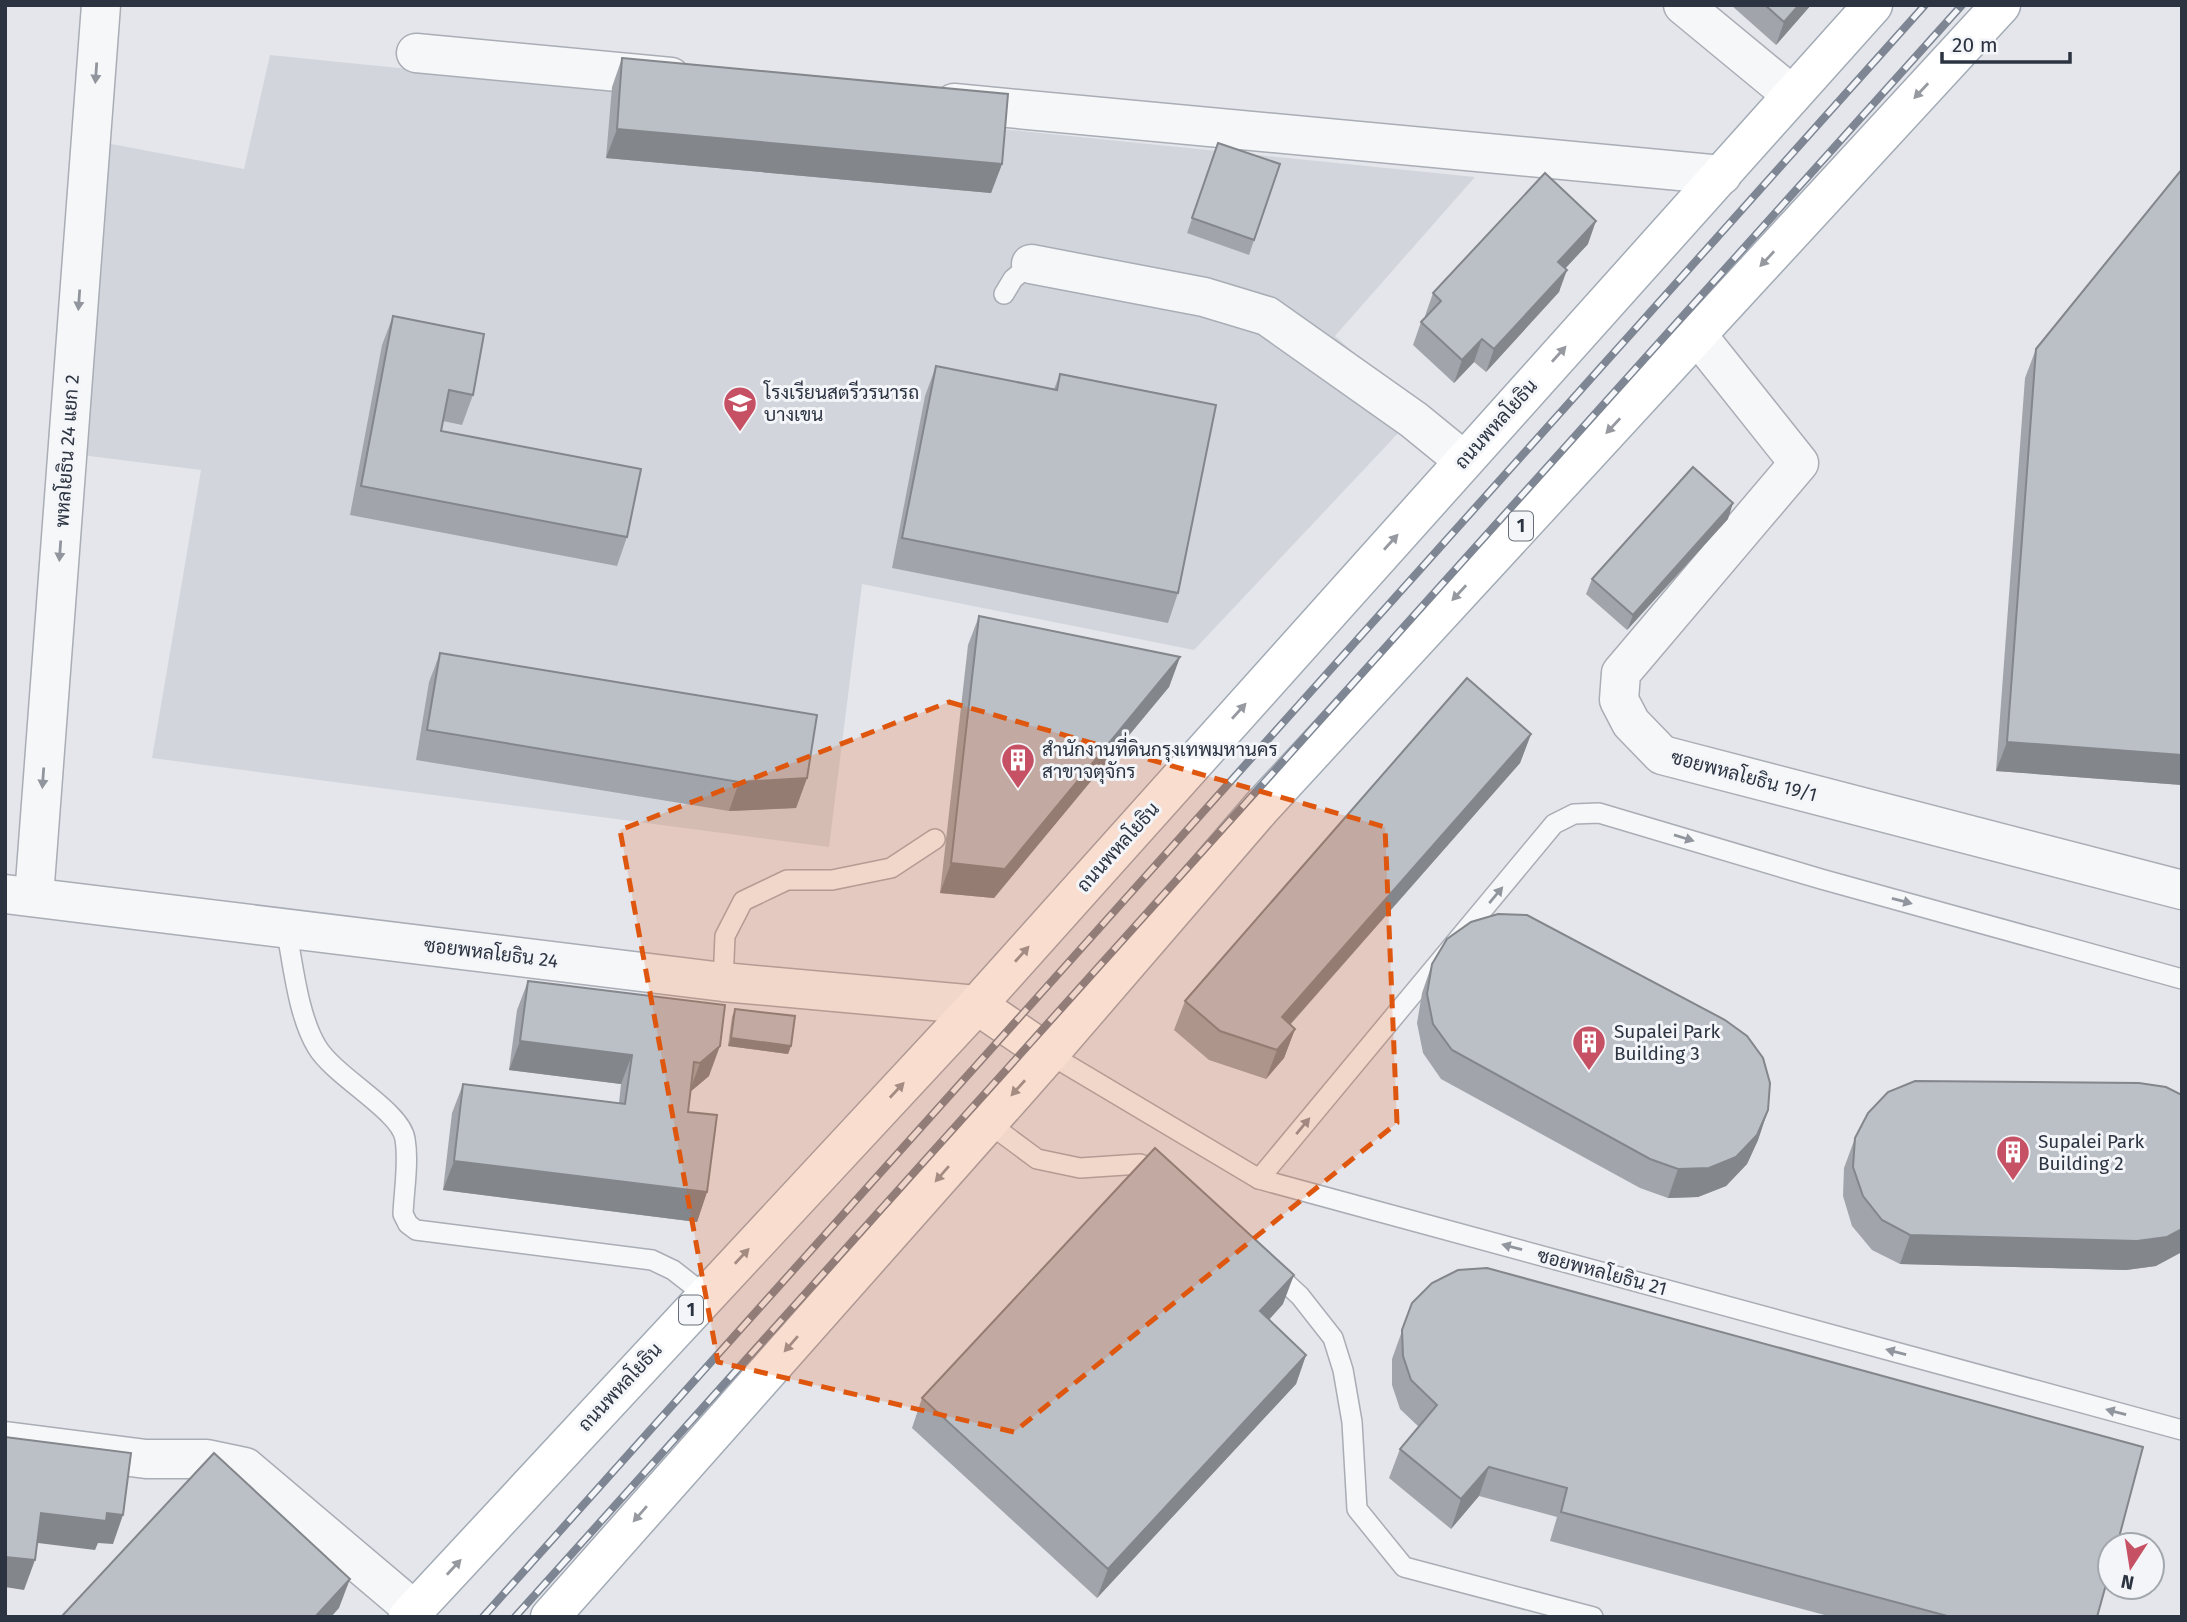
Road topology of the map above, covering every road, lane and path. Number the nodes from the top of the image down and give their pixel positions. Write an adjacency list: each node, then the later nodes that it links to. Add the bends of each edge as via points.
1 (101, 5): 16 (street, พหลโยธิน 24 แยก 2, one-way to 16)
2 (1683, 5): 7 (street)
3 (1873, 5): 7 (main road, ถนนพหลโยธิน / 1)
4 (2001, 5): 12 (main road, 1, one-way to 12)
5 (416, 53): 6 (street)
6 (708, 80)
7 (1792, 95): 9 (main road, ถนนพหลโยธิน / 1)
8 (916, 100): 9 (street)
9 (1722, 174): 13 (main road, ถนนพหลโยธิน / 1, one-way to 9)
10 (1031, 264): 11 (lane); 13 (street, via 1204,297 1267,316)
11 (1004, 294)
12 (1697, 335): 15 (street, ซอยพหลโยธิน 19/1, via 1799,463 1621,673 1619,700 1631,723 1662,755); 21 (main road, 1, one-way to 21, via 1261,808)
13 (1463, 460): 20 (main road, ถนนพหลโยธิน / 1, one-way to 13)
14 (934, 839): 19 (lane, via 891,868 832,880 787,880 743,901 725,936)
15 (2182, 890)
16 (20, 895): 17 (street, ซอยพหลโยธิน 24)
17 (286, 928): 19 (street, ซอยพหลโยธิน 24); 26 (lane, via 299,997 316,1046 332,1068 396,1120 405,1137 403,1214 408,1224 416,1230 652,1260)
18 (2182, 979): 23 (lane, one-way to 18, via 1554,824 1574,814 1599,813)
19 (723, 982): 20 (street, ซอยพหลโยธิน 24)
20 (977, 1005): 21 (main road); 26 (main road, ถนนพหลโยธิน / 1, one-way to 20)
21 (1049, 1054): 22 (main road, one-way to 22); 23 (lane, ซอยพหลโยธิน 21)
22 (987, 1122): 24 (lane, via 1037,1159 1080,1168 1140,1164); 30 (main road, one-way to 30)
23 (1259, 1179): 27 (lane, ซอยพหลโยธิน 21, one-way to 23)
24 (1176, 1184)
25 (1259, 1258): 31 (lane, via 1300,1296 1333,1338 1352,1422 1357,1508 1404,1567)
26 (705, 1295): 29 (main road, ถนนพหลโยธิน / 1, one-way to 26)
27 (2182, 1430)
28 (5, 1441): 29 (street, via 146,1459 207,1459 245,1467)
29 (411, 1613)
30 (550, 1617)
31 (1594, 1617)

